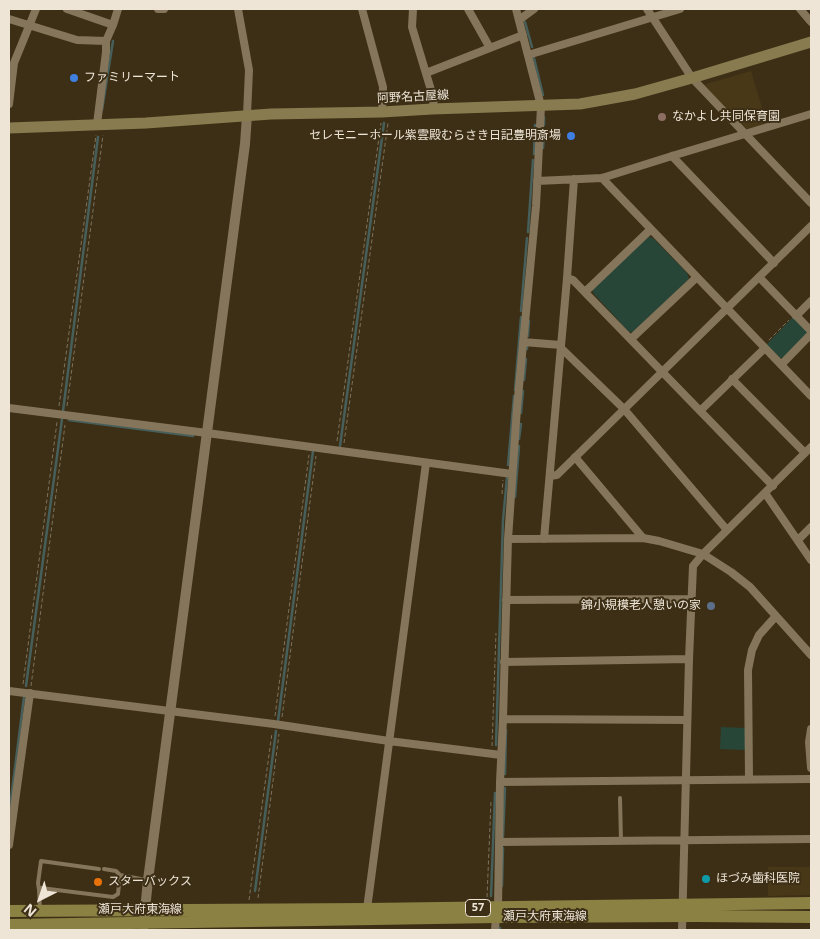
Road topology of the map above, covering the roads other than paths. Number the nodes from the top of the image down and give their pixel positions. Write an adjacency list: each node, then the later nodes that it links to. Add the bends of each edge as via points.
1 (36, 9): 20 (street)
2 (67, 9): 19 (street)
3 (118, 9): 19 (street)
4 (158, 9): 5 (street)
5 (164, 9)
6 (238, 9): 32 (street, via 249,70)
7 (362, 9): 31 (street, via 384,87)
8 (412, 9): 26 (street, via 412,27)
9 (468, 9): 24 (street)
10 (517, 9): 17 (street)
11 (534, 9): 17 (street)
12 (647, 9): 15 (street)
13 (680, 9): 15 (street)
14 (800, 9): 18 (street)
15 (652, 17): 25 (street); 27 (street)
16 (9, 20): 20 (street)
17 (519, 20): 21 (street)
18 (811, 22)
19 (113, 25): 22 (street)
20 (29, 26): 22 (street, via 77,40); 28 (street, via 14,63)
21 (523, 35): 24 (street); 25 (street)
22 (106, 41): 34 (street)
23 (811, 42): 27 (main road, 阿野名古屋線)
24 (490, 48): 26 (street)
25 (528, 55): 29 (street)
26 (426, 73): 30 (street, via 434,100)
27 (692, 78): 29 (main road, 阿野名古屋線, via 593,102); 36 (street)
28 (9, 104)
29 (541, 106): 30 (main road, 阿野名古屋線); 40 (street)
30 (432, 109): 31 (main road, 阿野名古屋線)
31 (386, 112): 32 (main road, 阿野名古屋線)
32 (247, 116): 34 (main road, 阿野名古屋線); 64 (street)
33 (811, 116): 36 (street)
34 (97, 124): 35 (main road, 阿野名古屋線)
35 (9, 128)
36 (745, 134): 37 (street); 41 (street)
37 (672, 156): 38 (street); 44 (street)
38 (602, 178): 39 (street); 43 (street)
39 (574, 179): 40 (street); 47 (street)
40 (537, 181): 54 (street)
41 (811, 203)
42 (811, 226): 44 (street)
43 (651, 229): 45 (street); 48 (street)
44 (774, 262): 46 (street)
45 (697, 277): 50 (street); 53 (street)
46 (759, 277): 50 (street); 51 (street)
47 (567, 278): 48 (street); 55 (street)
48 (585, 292): 53 (street)
49 (811, 301): 51 (street)
50 (727, 309): 56 (street); 58 (street)
51 (795, 315): 52 (street)
52 (811, 333): 57 (street)
53 (631, 339): 58 (street)
54 (523, 342): 55 (street); 68 (street)
55 (561, 347): 62 (street); 69 (street)
56 (764, 347): 57 (street); 59 (street)
57 (781, 365): 60 (street)
58 (662, 372): 62 (street); 63 (street)
59 (732, 379): 63 (street); 65 (street)
60 (811, 396)
61 (9, 408): 64 (street)
62 (624, 410): 66 (street); 73 (street)
63 (700, 411): 70 (street)
64 (207, 433): 67 (street); 88 (street)
65 (808, 450): 70 (street)
66 (575, 457): 69 (street, via 557,475); 74 (street)
67 (426, 463): 68 (street); 92 (street)
68 (512, 474): 75 (street)
69 (550, 476): 76 (street)
70 (773, 486): 71 (street)
71 (765, 493): 73 (street); 77 (street)
72 (811, 527): 77 (street)
73 (727, 530): 78 (street)
74 (643, 538): 76 (street); 78 (street)
75 (508, 539): 76 (street); 81 (street)
76 (544, 539)
77 (798, 540): 79 (street)
78 (702, 554): 80 (street, via 693,566); 82 (street, via 750,587)
79 (811, 560)
80 (691, 599): 81 (street); 84 (street)
81 (506, 600): 85 (street)
82 (776, 616): 83 (street); 95 (street, via 759,635 748,670)
83 (811, 655)
84 (689, 659): 85 (street); 90 (street)
85 (504, 662): 89 (street)
86 (9, 691): 87 (street)
87 (26, 693): 88 (street); 104 (street)
88 (171, 711): 92 (street); 106 (street)
89 (503, 719): 90 (street); 93 (street)
90 (687, 720): 97 (street)
91 (811, 728): 94 (street)
92 (389, 741): 93 (street); 109 (street)
93 (501, 755): 98 (street)
94 (811, 768)
95 (749, 779): 96 (street); 97 (street)
96 (811, 779)
97 (686, 780): 98 (street); 102 (street)
98 (500, 782): 103 (street)
99 (620, 798): 101 (lane)
100 (811, 839): 102 (street)
101 (621, 841): 102 (street); 103 (street)
102 (683, 841): 113 (street)
103 (499, 842): 114 (street)
104 (9, 845)
105 (120, 875): 106 (lane); 107 (lane, via 118,894 113,897); 107 (lane, via 116,871 41,861)
106 (148, 880): 110 (street)
107 (39, 890): 112 (lane)
108 (811, 903): 113 (main road, 瀬戸大府東海線 / 57)
109 (367, 909): 114 (main road, 瀬戸大府東海線 / 57); 116 (main road, 瀬戸大府東海線 / 57)
110 (144, 910): 112 (main road, 瀬戸大府東海線 / 57); 116 (main road, 瀬戸大府東海線 / 57); 118 (street)
111 (9, 911): 112 (main road, 瀬戸大府東海線 / 57)
112 (40, 911)
113 (682, 911): 114 (main road, 瀬戸大府東海線 / 57); 115 (main road, 瀬戸大府東海線 / 57); 119 (street)
114 (494, 916): 116 (main road, 瀬戸大府東海線 / 57)
115 (811, 916)
116 (252, 918): 118 (main road, 瀬戸大府東海線 / 57)
117 (9, 925): 118 (main road, 瀬戸大府東海線 / 57)
118 (143, 926)
119 (682, 930)

